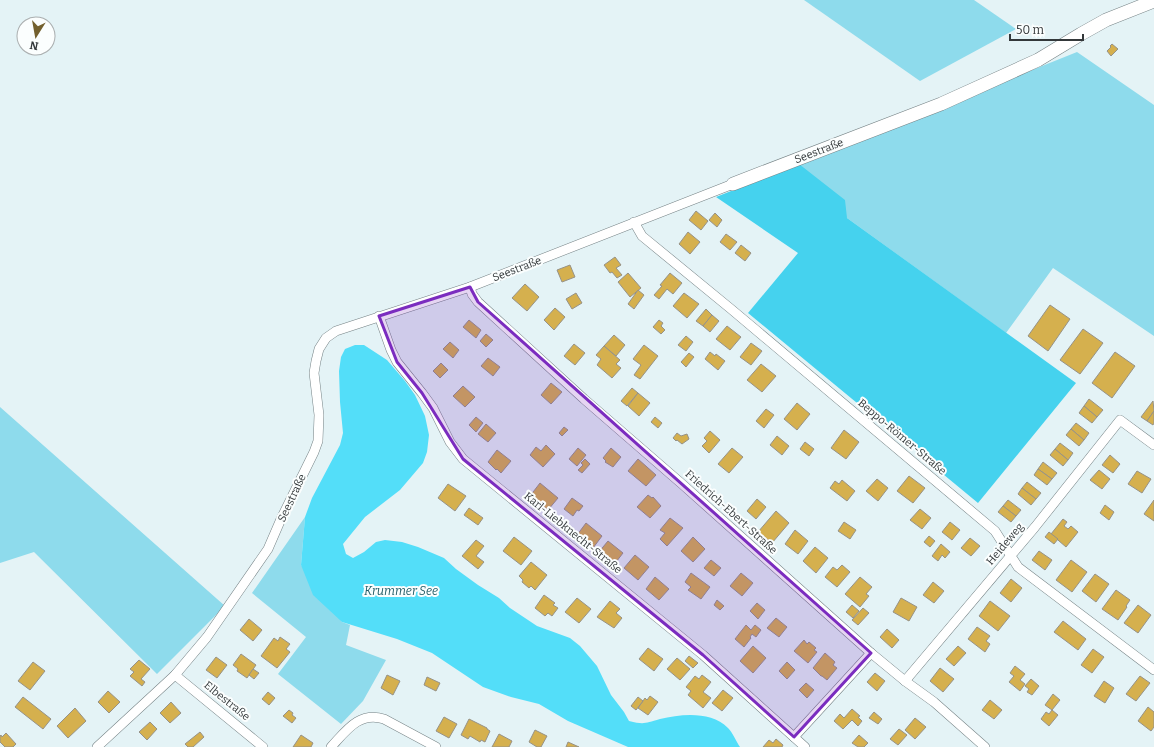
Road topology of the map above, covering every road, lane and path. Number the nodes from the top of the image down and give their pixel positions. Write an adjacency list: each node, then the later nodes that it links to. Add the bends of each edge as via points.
1 (1154, 1): 2 (street, Seestraße, via 1106,20 1038,60 941,104)
2 (732, 184): 3 (street, Seestraße)
3 (634, 222): 4 (street, Seestraße); 7 (street, Beppo-Römer-Straße, via 642,236 995,531)
4 (470, 287): 5 (street, Seestraße); 8 (street, Friedrich-Ebert-Straße, via 478,302 584,399)
5 (379, 316): 10 (street, Seestraße, via 336,331 326,338 319,349 314,373 319,427 314,452 264,555 207,637); 12 (street, Karl-Liebknecht-Straße, via 397,362 433,408 450,442 463,459 703,655)
6 (1154, 445): 7 (street, Heideweg, via 1120,420)
7 (1010, 555): 9 (street, Beppo-Römer-Straße, via 1018,567); 11 (street, Heideweg)
8 (871, 653): 11 (street, Friedrich-Ebert-Straße); 12 (street)
9 (1154, 670)
10 (175, 675): 13 (street, Seestraße); 14 (street, Elbestraße)
11 (905, 681): 18 (street, Friedrich-Ebert-Straße, via 934,702)
12 (794, 737): 17 (street, Karl-Liebknecht-Straße)
13 (97, 747)
14 (263, 747)
15 (331, 747): 16 (street, via 357,720 368,717 384,719)
16 (436, 747)
17 (805, 747)
18 (985, 747)

